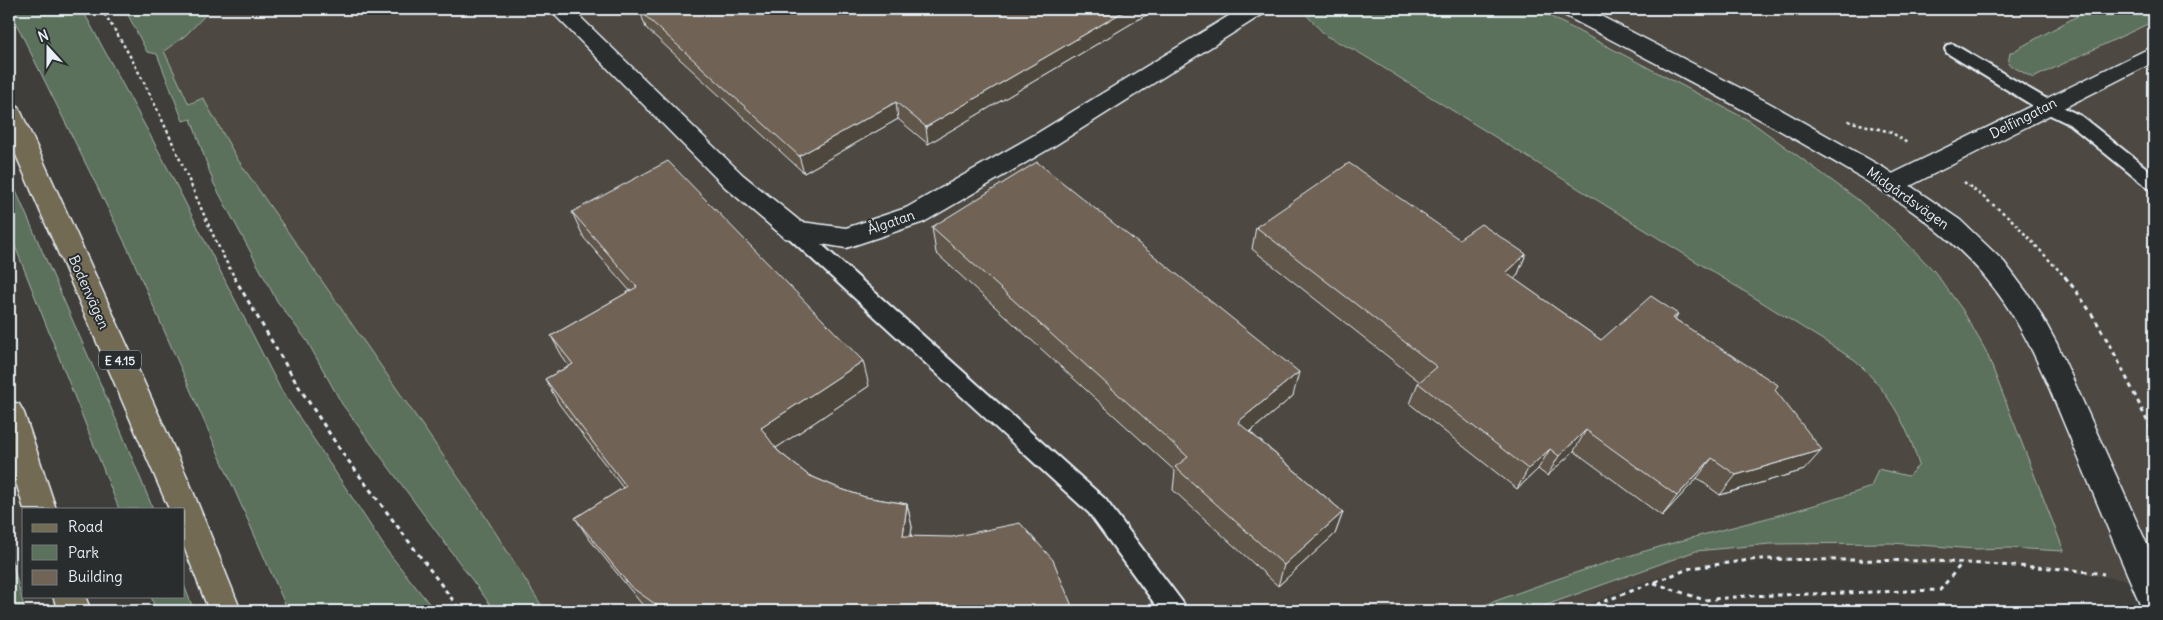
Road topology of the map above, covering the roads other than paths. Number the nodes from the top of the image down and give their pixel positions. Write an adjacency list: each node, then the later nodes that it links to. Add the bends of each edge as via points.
1 (560, 9): 10 (street, via 734,181)
2 (1255, 9): 10 (street, Ålgatan, via 1045,140 915,215 846,238)
3 (1570, 9): 9 (street, Midgårdsvägen, via 1758,106)
4 (1953, 49): 6 (lane)
5 (2154, 53): 6 (street, Delfingatan)
6 (2046, 106): 8 (lane, via 2075,120); 9 (street, Delfingatan)
7 (9, 112): 13 (main road, Bodenvägen / E 4.15)
8 (2154, 183)
9 (1893, 184): 15 (street, Midgårdsvägen, via 1962,237 2013,293 2047,350)
10 (794, 231): 19 (lane, via 1098,506)
11 (9, 413): 12 (main road)
12 (40, 508)
13 (184, 508)
14 (185, 509): 18 (main road, Bodenvägen / E 4.15)
15 (2151, 588)
16 (70, 598): 17 (main road)
17 (74, 611)
18 (225, 611)
19 (1174, 611)

